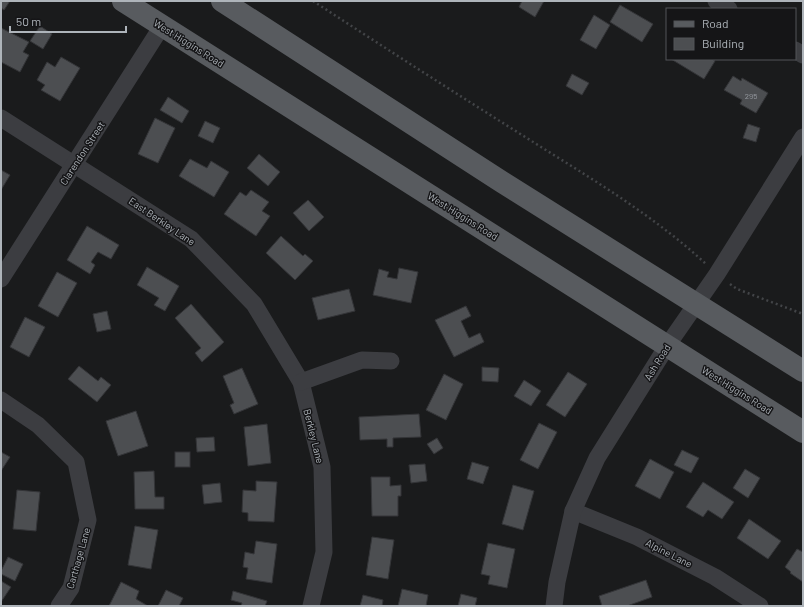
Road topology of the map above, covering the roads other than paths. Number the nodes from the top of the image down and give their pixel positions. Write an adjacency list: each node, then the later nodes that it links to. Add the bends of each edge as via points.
1 (123, 1): 5 (main road, West Higgins Road)
2 (222, 1): 10 (main road, via 502,182)
3 (716, 1): 4 (street)
4 (727, 8)
5 (162, 26): 8 (street, Clarendon Street); 11 (main road, West Higgins Road)
6 (1, 118): 8 (street, East Berkley Lane)
7 (803, 137): 10 (street, Ash Road)
8 (74, 164): 9 (street, Clarendon Street); 14 (street, East Berkley Lane, via 191,239 254,304)
9 (1, 279)
10 (696, 303): 11 (street, Ash Road); 13 (main road)
11 (667, 346): 16 (main road, West Higgins Road); 17 (street, Ash Road, via 597,458)
12 (390, 361): 14 (street, via 362,360)
13 (803, 371)
14 (301, 382): 19 (street, Berkley Lane, via 322,467 324,552)
15 (1, 400): 18 (street, Carthage Lane, via 38,425 76,462 88,520 71,588)
16 (803, 432)
17 (573, 511): 20 (street, Ash Road); 21 (street, Alpine Lane, via 673,555 715,577)
18 (59, 606)
19 (311, 606)
20 (554, 606)
21 (760, 606)

